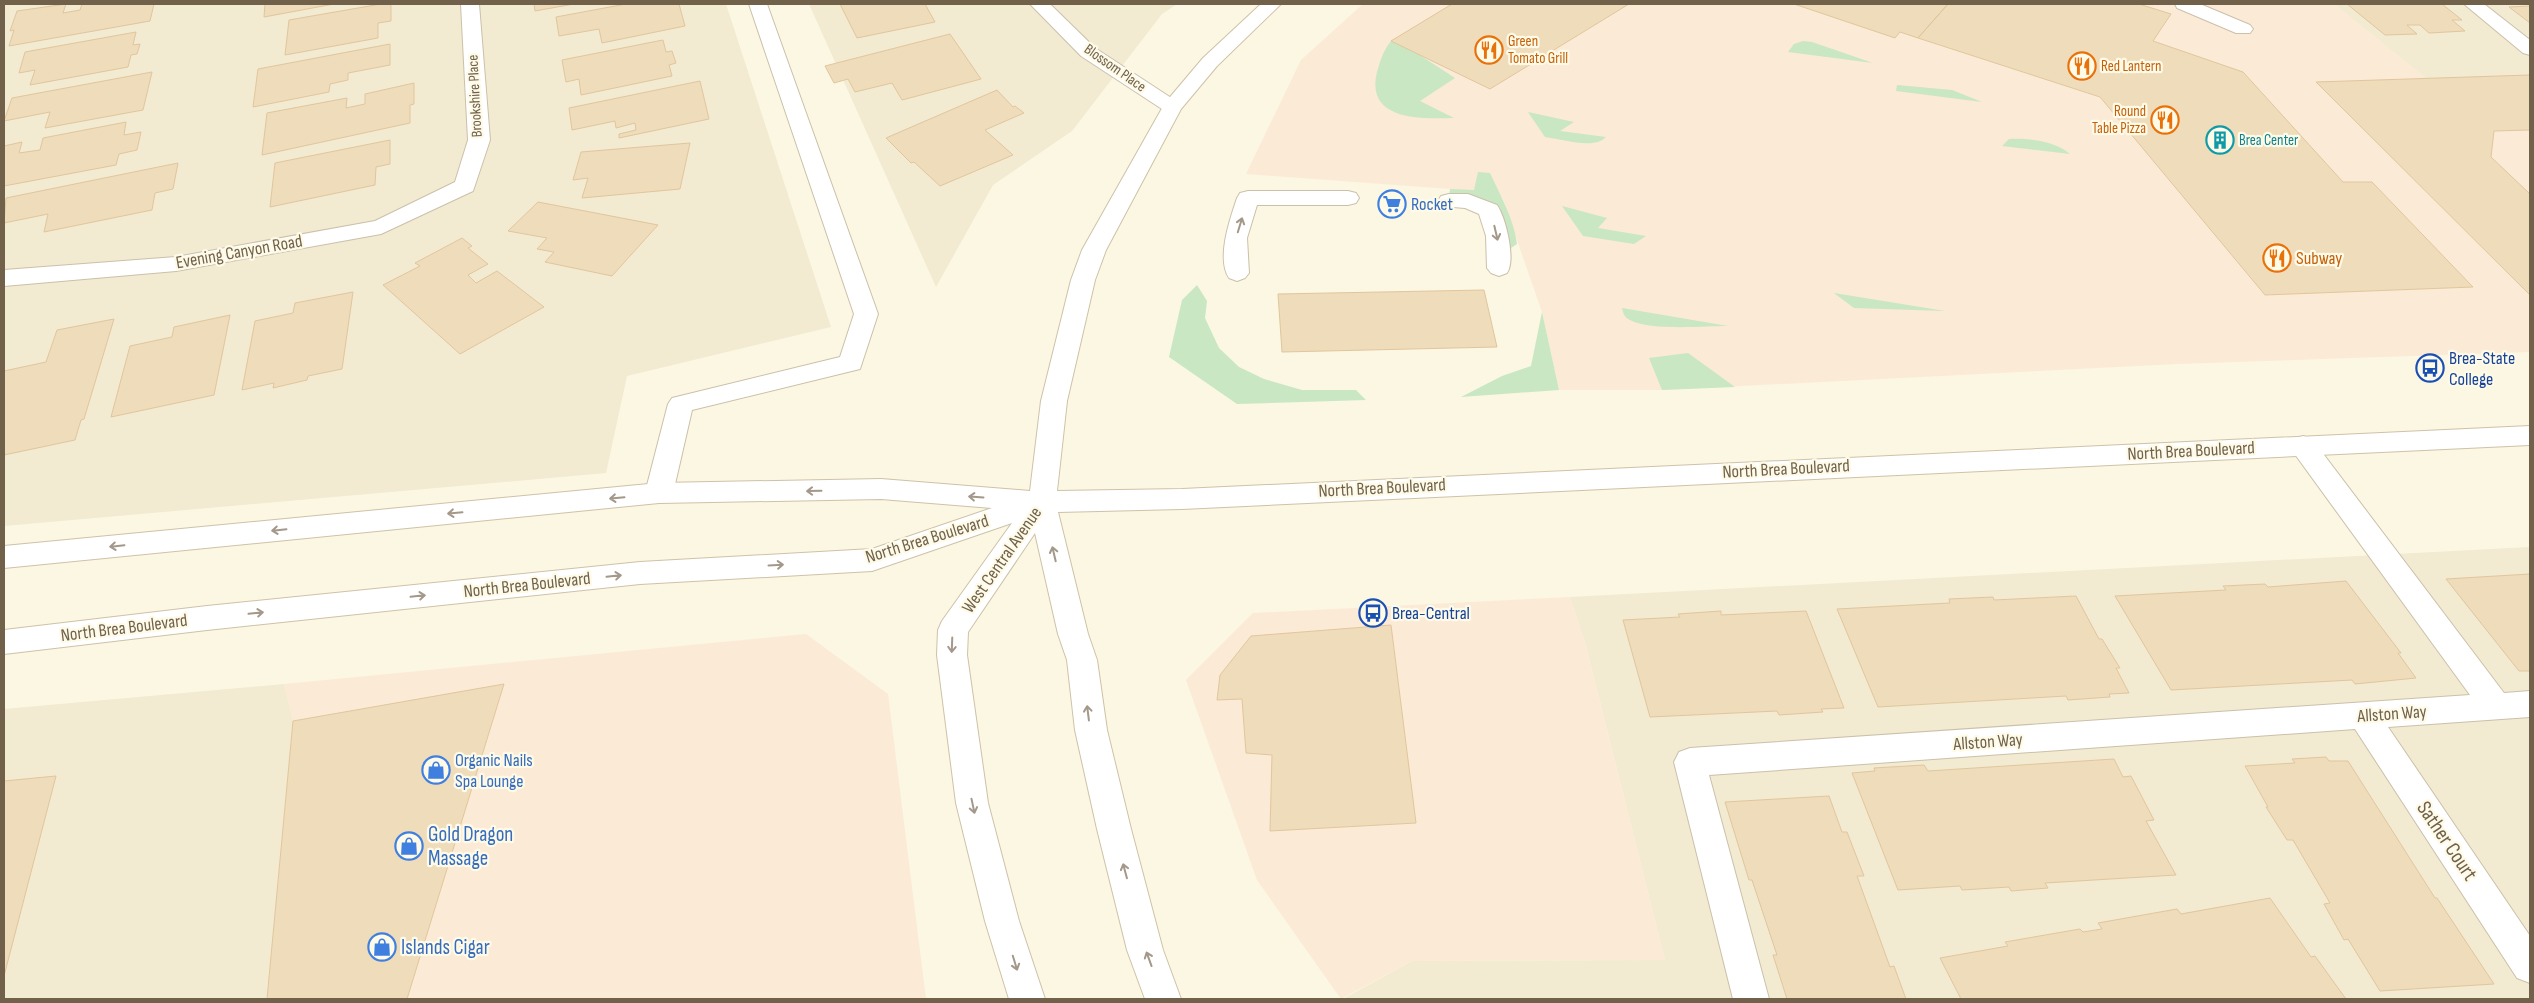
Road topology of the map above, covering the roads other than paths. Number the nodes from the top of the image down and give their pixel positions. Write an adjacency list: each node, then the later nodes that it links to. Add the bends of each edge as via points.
1 (470, 4): 10 (main road, Brookshire Place, via 479,140)
2 (758, 4): 18 (main road, via 866,314 851,363 681,404)
3 (1039, 4): 9 (main road, Blossom Place, via 1088,52)
4 (1272, 4): 9 (main road, via 1210,62)
5 (2184, 4): 7 (main road)
6 (2474, 4): 8 (main road)
7 (2243, 29)
8 (2530, 49)
9 (1172, 107): 19 (main road, via 1115,209 1083,280 1054,401)
10 (465, 186): 15 (main road, Evening Canyon Road, via 381,227 176,264)
11 (1348, 198): 14 (main road, one-way to 11, via 1236,238 1248,198)
12 (1449, 201): 13 (main road, one-way to 13, via 1468,201 1489,210 1497,236)
13 (1499, 268)
14 (1237, 273)
15 (4, 278)
16 (2530, 436): 17 (main road, North Brea Boulevard)
17 (2303, 446): 19 (main road, North Brea Boulevard, via 1182,499); 23 (main road)
18 (660, 494): 19 (main road, North Brea Boulevard, one-way to 18, via 881,489); 20 (main road, North Brea Boulevard, one-way to 20)
19 (1042, 502): 21 (main road, North Brea Boulevard, one-way to 19, via 217,616 640,573 872,560); 26 (main road, West Central Avenue, one-way to 26, via 953,630 952,655 972,803 1002,920); 27 (main road, West Central Avenue, one-way to 19, via 1146,950 1114,829 1090,730 1082,660)
20 (4, 557)
21 (4, 642)
22 (2530, 704): 23 (main road, Allston Way)
23 (2496, 706): 24 (main road, Allston Way)
24 (2363, 716): 25 (main road, Sather Court); 28 (main road, Allston Way, via 1690,762)
25 (2530, 966)
26 (1027, 999)
27 (1163, 999)
28 (1751, 999)

